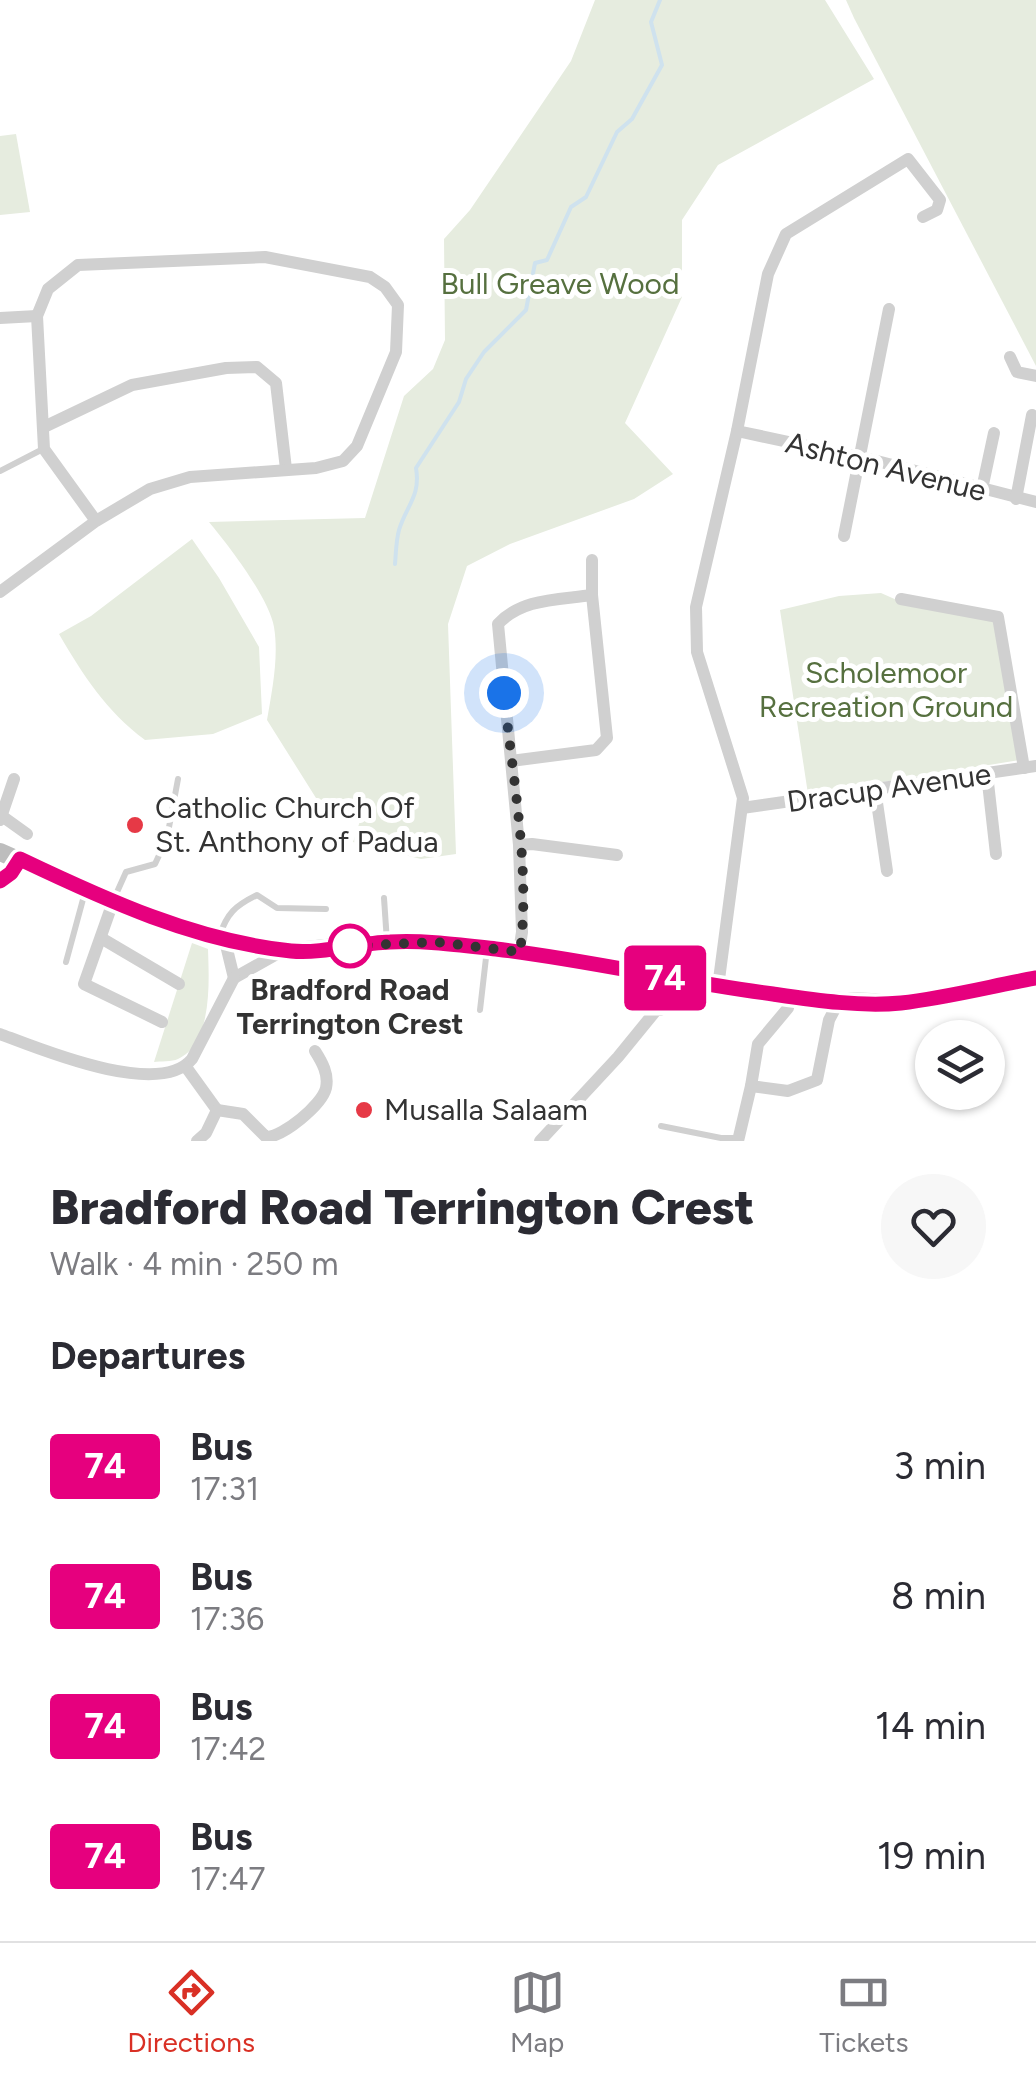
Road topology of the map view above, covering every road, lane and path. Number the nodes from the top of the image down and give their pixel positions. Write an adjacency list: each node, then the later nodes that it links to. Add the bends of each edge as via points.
1 (923, 217): 9 (street, via 938,210 940,200 908,158 786,234 768,274)
2 (889, 309): 12 (street)
3 (36, 316): 4 (street); 8 (street); 13 (street, via 48,289 78,264 265,257 370,277 398,305 399,327 375,408 343,461)
4 (0, 318)
5 (1010, 357): 6 (street, via 1017,372)
6 (1036, 376)
7 (1032, 415): 16 (street)
8 (44, 427): 11 (street); 13 (street, via 132,385 257,367 276,383)
9 (736, 431): 12 (street, Ashton Avenue); 30 (street, via 696,607 697,652)
10 (994, 433): 15 (street)
11 (44, 449): 14 (lane); 18 (street)
12 (858, 457): 15 (street, Ashton Avenue); 19 (street)
13 (286, 469): 18 (street, via 190,478 150,490)
14 (0, 471)
15 (982, 489): 16 (street, Ashton Avenue)
16 (1016, 499): 17 (street, Ashton Avenue)
17 (1036, 502)
18 (96, 521): 21 (street)
19 (844, 536)
20 (592, 560): 22 (street)
21 (0, 592)
22 (592, 595): 24 (street, via 530,603 498,624); 24 (street, via 607,738 596,750)
23 (901, 599): 25 (street, via 998,617)
24 (511, 761): 33 (street)
25 (1030, 767): 26 (street, Dracup Avenue)
26 (986, 774): 29 (street, Dracup Avenue); 35 (street)
27 (14, 779): 31 (street)
28 (178, 779): 42 (lane, via 162,853 155,864 126,872)
29 (875, 789): 30 (street, Dracup Avenue); 38 (street)
30 (742, 808): 55 (street)
31 (1, 818): 32 (street)
32 (27, 834)
33 (520, 845): 36 (street); 49 (street)
34 (0, 852): 37 (street)
35 (996, 854)
36 (617, 855)
37 (20, 859): 39 (street); 40 (street)
38 (886, 871)
39 (0, 881)
40 (85, 890): 42 (street); 50 (lane)
41 (384, 898): 46 (lane)
42 (113, 902): 44 (street); 45 (street)
43 (326, 908): 45 (lane, via 278,908 258,896 225,918)
44 (101, 938): 54 (street); 60 (street, via 84,984)
45 (222, 940): 48 (street); 51 (street)
46 (387, 942): 47 (street); 48 (street)
47 (487, 948): 49 (street); 58 (lane)
48 (284, 950): 51 (street)
49 (520, 952): 53 (street)
50 (66, 962)
51 (234, 978): 63 (street)
52 (1036, 978): 57 (street, via 900,1003)
53 (680, 981): 55 (street); 59 (street)
54 (179, 984)
55 (715, 986): 56 (street); 59 (street)
56 (789, 996): 57 (street); 64 (street, via 788,1008 758,1044)
57 (839, 1001): 64 (street, via 817,1080 788,1091)
58 (480, 1010)
59 (655, 1012): 69 (street)
60 (162, 1022)
61 (0, 1034): 63 (street, via 92,1068 147,1074)
62 (315, 1051): 65 (street, via 326,1078 324,1095 279,1134 266,1137 242,1114)
63 (186, 1067): 65 (street)
64 (751, 1086): 67 (street)
65 (217, 1110): 68 (street)
66 (661, 1126): 67 (lane)
67 (738, 1139)
68 (197, 1141)
69 (540, 1141)

